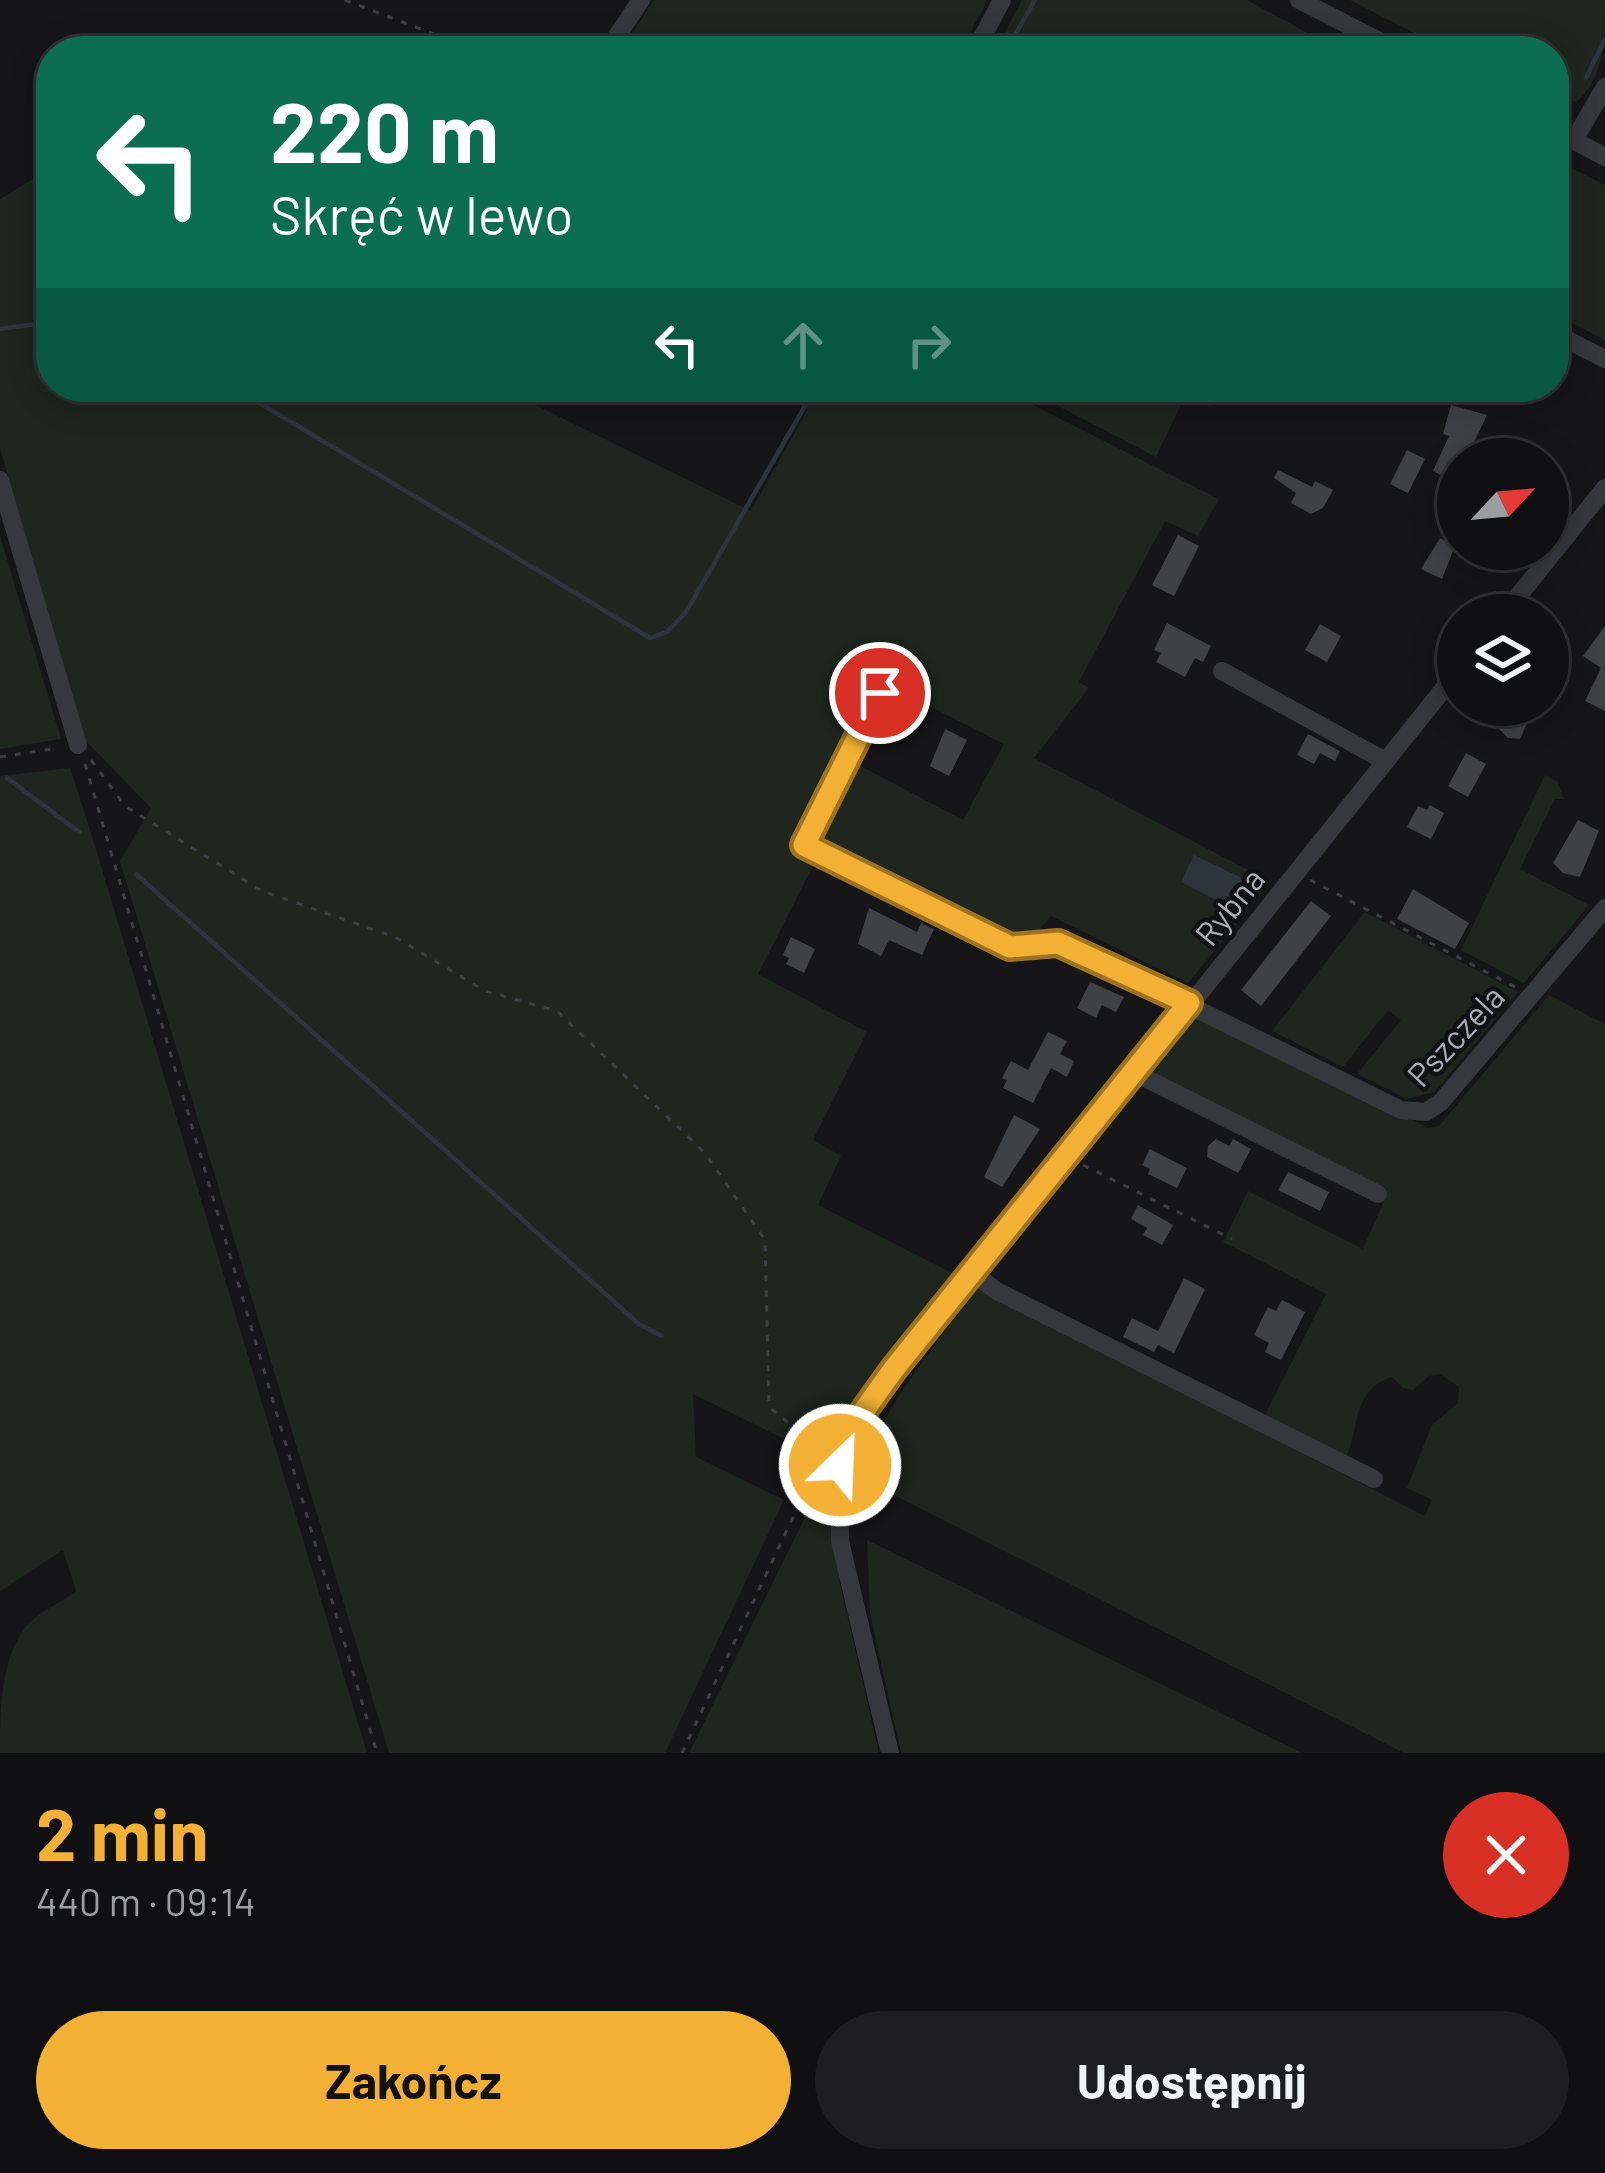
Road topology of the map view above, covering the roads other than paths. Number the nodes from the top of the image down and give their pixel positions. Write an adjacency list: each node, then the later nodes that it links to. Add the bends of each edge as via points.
1 (641, 0): 4 (street)
2 (1002, 0): 5 (street)
3 (1299, 0): 6 (street)
4 (617, 36)
5 (983, 36)
6 (1370, 36)
7 (1605, 87): 9 (street)
8 (1569, 138): 9 (street)
9 (1574, 140): 10 (street)
10 (1605, 157)
11 (1569, 341): 12 (street)
12 (1605, 359)
13 (0, 480): 19 (street)
14 (1605, 488): 15 (street)
15 (1520, 594)
16 (1222, 671): 20 (street)
17 (880, 693): 22 (street, via 804,845 1010,947 1073,947)
18 (1437, 697): 20 (street, Rybna)
19 (78, 745)
20 (1385, 761): 22 (street, Rybna)
21 (1605, 908): 22 (street, Pszczela, via 1441,1102 1414,1114)
22 (1189, 1003): 23 (street, Rybna)
23 (1133, 1072): 24 (street); 25 (street, Rybna)
24 (1378, 1194)
25 (972, 1272): 26 (street); 27 (street, Rybna, via 858,1419 840,1465 840,1541)
26 (1373, 1479)
27 (890, 1753)

